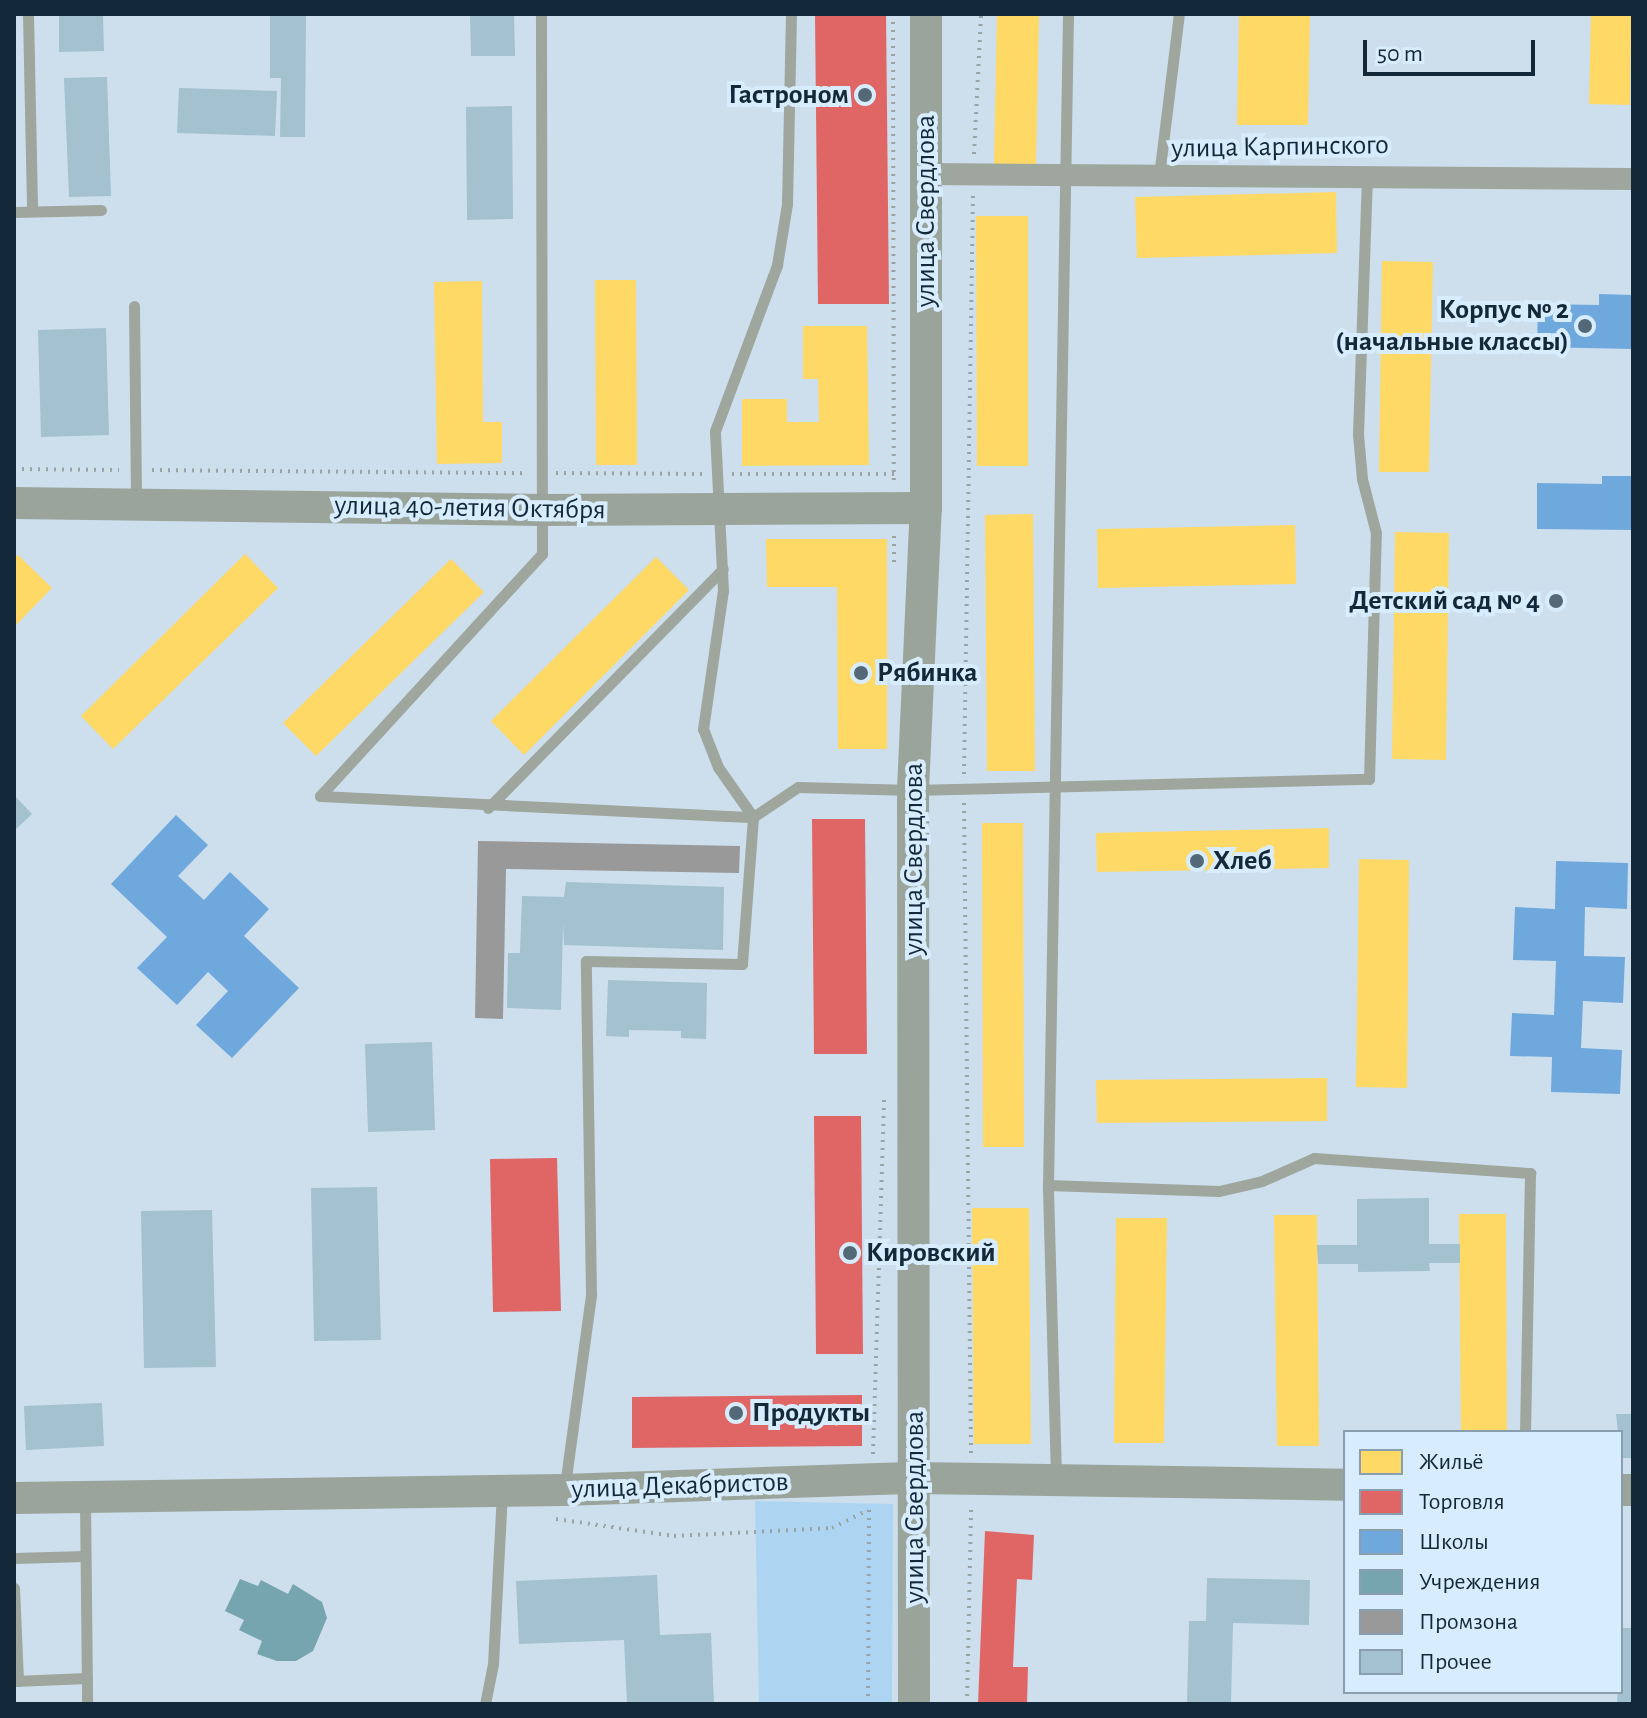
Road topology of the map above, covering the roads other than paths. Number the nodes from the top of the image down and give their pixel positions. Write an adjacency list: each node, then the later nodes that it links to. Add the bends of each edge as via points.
1 (28, 14): 13 (lane)
2 (541, 14): 20 (lane)
3 (791, 14): 19 (lane, via 787,204 777,265 715,431)
4 (926, 14): 7 (street, улица Свердлова)
5 (1068, 14): 9 (lane)
6 (1179, 14): 10 (lane)
7 (927, 174): 9 (street, улица Карпинского); 18 (street, улица Свердлова)
8 (1367, 175): 10 (street, улица Карпинского); 11 (street, улица Карпинского); 22 (lane, via 1358,434 1362,479 1376,533 1369,779)
9 (1066, 177): 10 (street, улица Карпинского); 22 (lane)
10 (1159, 179)
11 (1633, 179)
12 (101, 210): 13 (lane)
13 (32, 211): 14 (lane)
14 (14, 212)
15 (134, 306): 17 (lane)
16 (14, 503): 17 (street, улица 40-летия Октября)
17 (136, 503): 20 (street, улица 40-летия Октября)
18 (926, 508): 19 (street, улица 40-летия Октября); 23 (street, улица Свердлова)
19 (720, 509): 20 (street, улица 40-летия Октября); 21 (lane)
20 (543, 510): 24 (lane, via 542,554 320,796)
21 (723, 569): 24 (lane); 25 (lane, via 703,729 718,767)
22 (1052, 787): 23 (lane); 26 (lane)
23 (913, 790): 25 (lane, via 798,787); 28 (street, улица Свердлова)
24 (488, 808): 25 (lane)
25 (753, 817): 31 (lane, via 742,964 586,961 591,1294)
26 (1048, 1185): 27 (lane, via 1219,1191 1262,1181 1314,1158 1530,1173); 29 (lane)
27 (1525, 1430)
28 (915, 1478): 29 (street, улица Декабристов); 31 (street, улица Декабристов); 42 (street, улица Свердлова)
29 (1056, 1480): 30 (street, улица Декабристов)
30 (1343, 1485)
31 (564, 1490): 32 (street, улица Декабристов)
32 (502, 1491): 33 (street, улица Декабристов); 41 (lane, via 493,1664)
33 (85, 1497): 34 (street, улица Декабристов); 35 (lane)
34 (14, 1498)
35 (85, 1556): 36 (lane); 38 (lane)
36 (14, 1558)
37 (14, 1588): 39 (lane)
38 (87, 1678): 39 (lane); 40 (lane)
39 (16, 1681)
40 (87, 1704)
41 (485, 1704)
42 (914, 1704)

